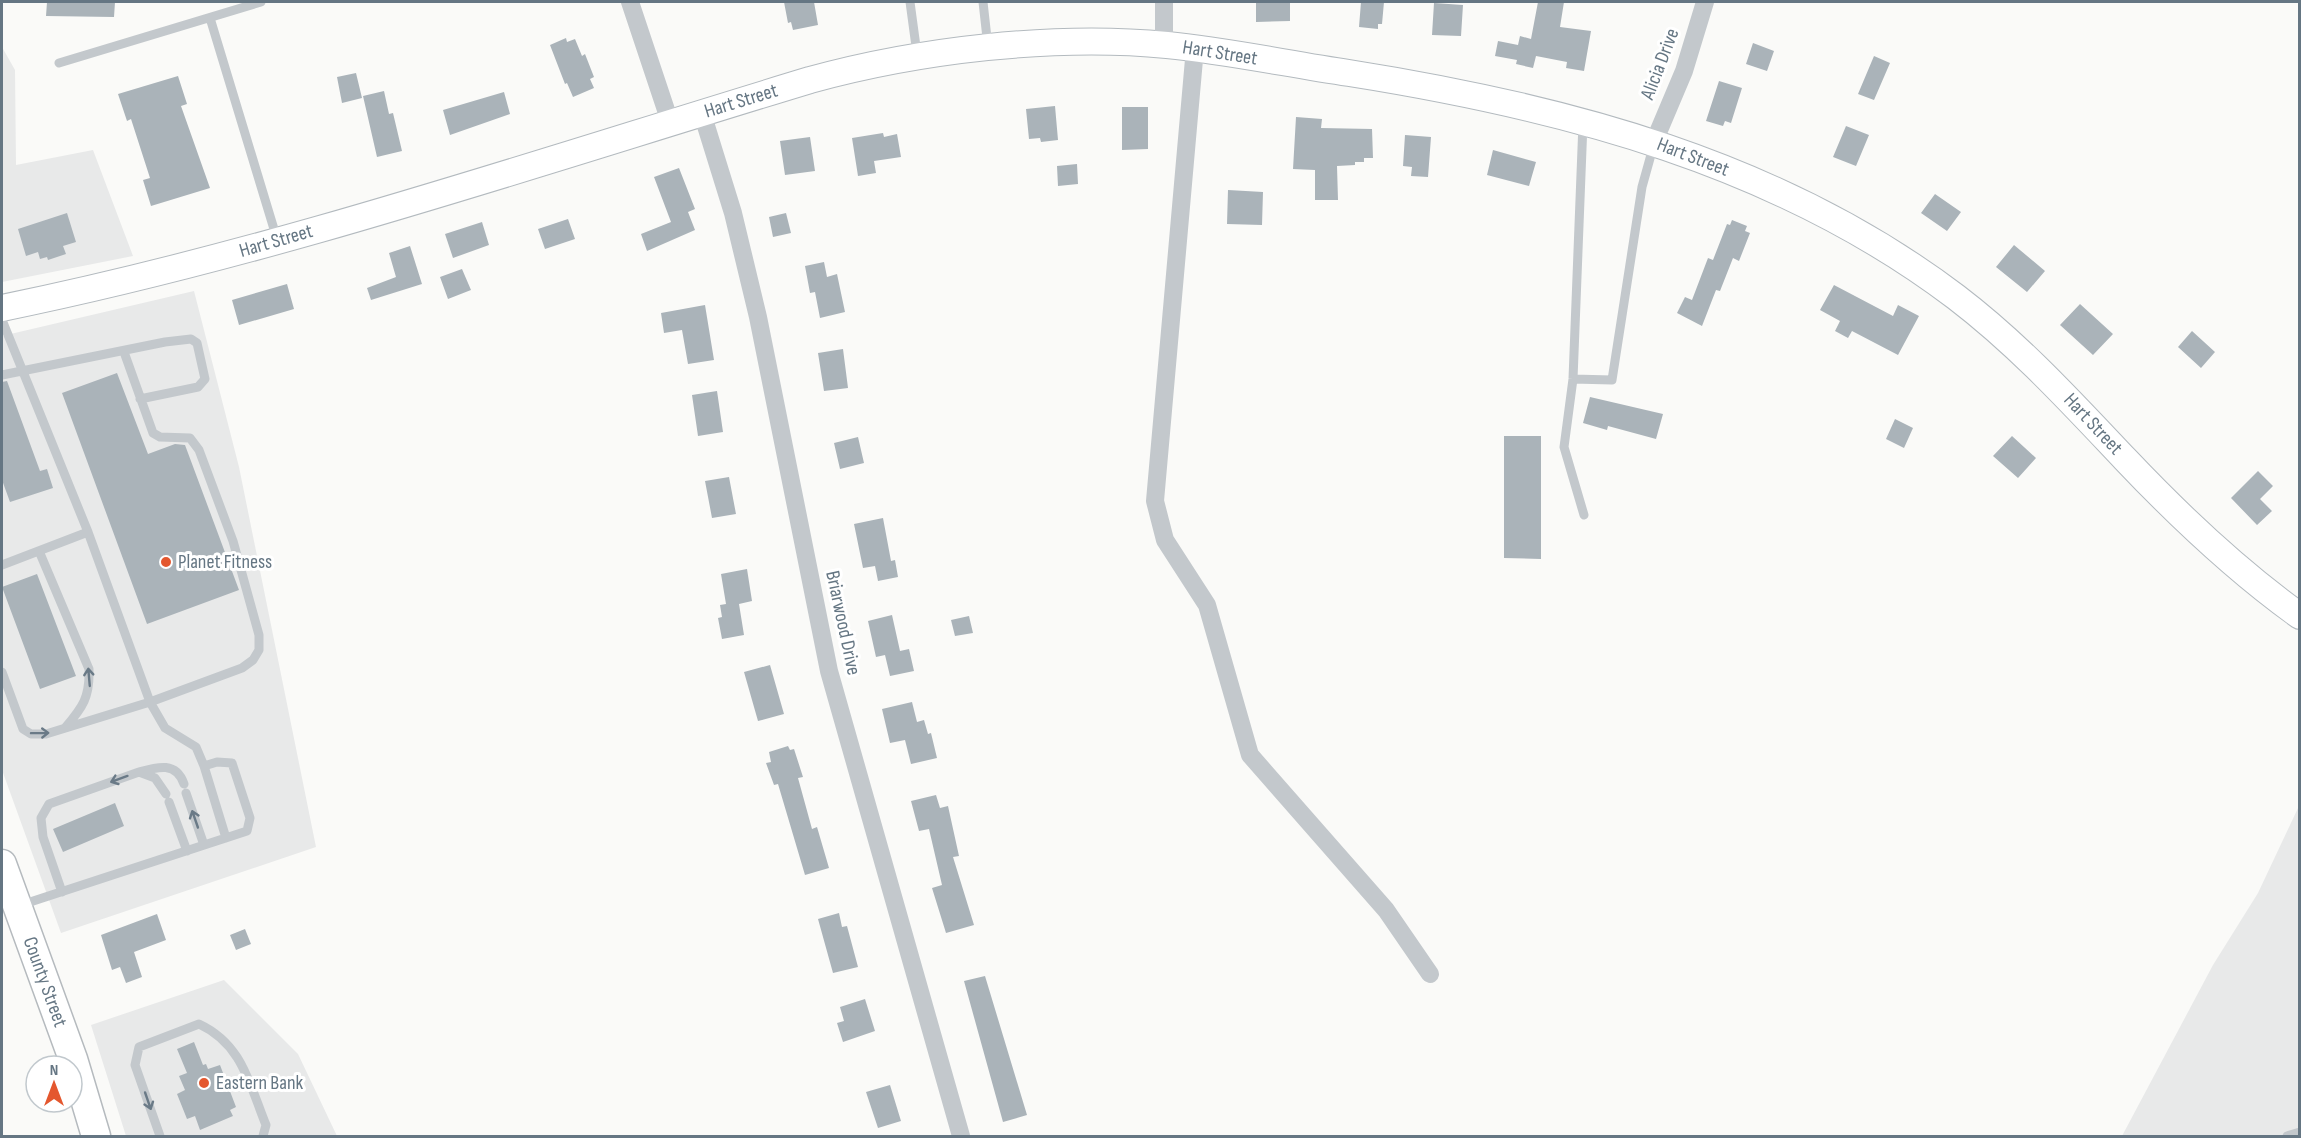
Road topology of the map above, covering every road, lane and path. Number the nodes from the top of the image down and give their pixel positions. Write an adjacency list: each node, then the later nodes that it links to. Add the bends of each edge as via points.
1 (261, 2): 7 (lane)
2 (630, 2): 15 (street)
3 (910, 2): 11 (lane)
4 (983, 2): 9 (lane)
5 (1164, 2): 8 (street)
6 (1705, 2): 16 (street, Alicia Drive, via 1684,71)
7 (210, 18): 12 (lane); 17 (lane)
8 (1164, 45): 9 (street, Hart Street, via 1066,43); 10 (street, Hart Street)
9 (988, 48): 11 (street, Hart Street)
10 (1195, 48): 14 (street, Hart Street, via 1474,94); 41 (street, via 1157,511 1165,540 1207,605 1250,755 1386,910)
11 (917, 56): 13 (street, Hart Street, via 848,70)
12 (59, 63)
13 (702, 113): 15 (street, Hart Street); 46 (street, Briarwood Drive, via 733,213 758,317 829,670)
14 (1584, 120): 16 (street, Hart Street); 23 (lane)
15 (670, 123): 17 (street, Hart Street)
16 (1654, 142): 23 (lane, via 1642,187 1612,380); 29 (street, Hart Street, via 1798,201 1877,244 1954,296 2052,380 2163,497)
17 (278, 242): 18 (street, Hart Street, via 132,280)
18 (2, 308)
19 (2, 320): 21 (lane)
20 (124, 352): 21 (lane); 24 (lane); 24 (lane, via 191,339 197,343 203,383)
21 (24, 371): 22 (lane); 26 (lane)
22 (2, 375)
23 (1573, 379): 25 (lane, via 1564,447)
24 (140, 399): 31 (lane, via 153,433 160,437 190,438 200,450 233,541 259,635 259,650 242,668)
25 (1584, 515)
26 (88, 532): 27 (lane); 31 (lane)
27 (39, 551): 28 (lane); 32 (lane, one-way to 27, via 90,690 89,669)
28 (2, 565)
29 (2300, 616)
30 (2, 672): 32 (lane, one-way to 32, via 23,729 31,734 46,734)
31 (150, 702): 32 (lane); 33 (lane, via 165,728 196,747)
32 (65, 728)
33 (204, 766): 35 (lane); 35 (lane, via 232,763 250,818 247,831)
34 (139, 772): 36 (lane, one-way to 34, via 181,776 161,766); 37 (lane, via 155,778); 39 (lane, one-way to 39, via 49,804 41,818 43,837)
35 (226, 838): 36 (lane)
36 (204, 845): 37 (lane)
37 (187, 851): 39 (lane)
38 (2, 864): 40 (main road, County Street)
39 (62, 892): 40 (lane)
40 (17, 907): 43 (main road, County Street, via 73,1059)
41 (1430, 974)
42 (2300, 1132): 47 (lane)
43 (96, 1137)
44 (160, 1137): 45 (lane, one-way to 44, via 266,1125 237,1052 218,1032 199,1024 139,1047 135,1065)
45 (263, 1137)
46 (961, 1137)
47 (2287, 1137)

